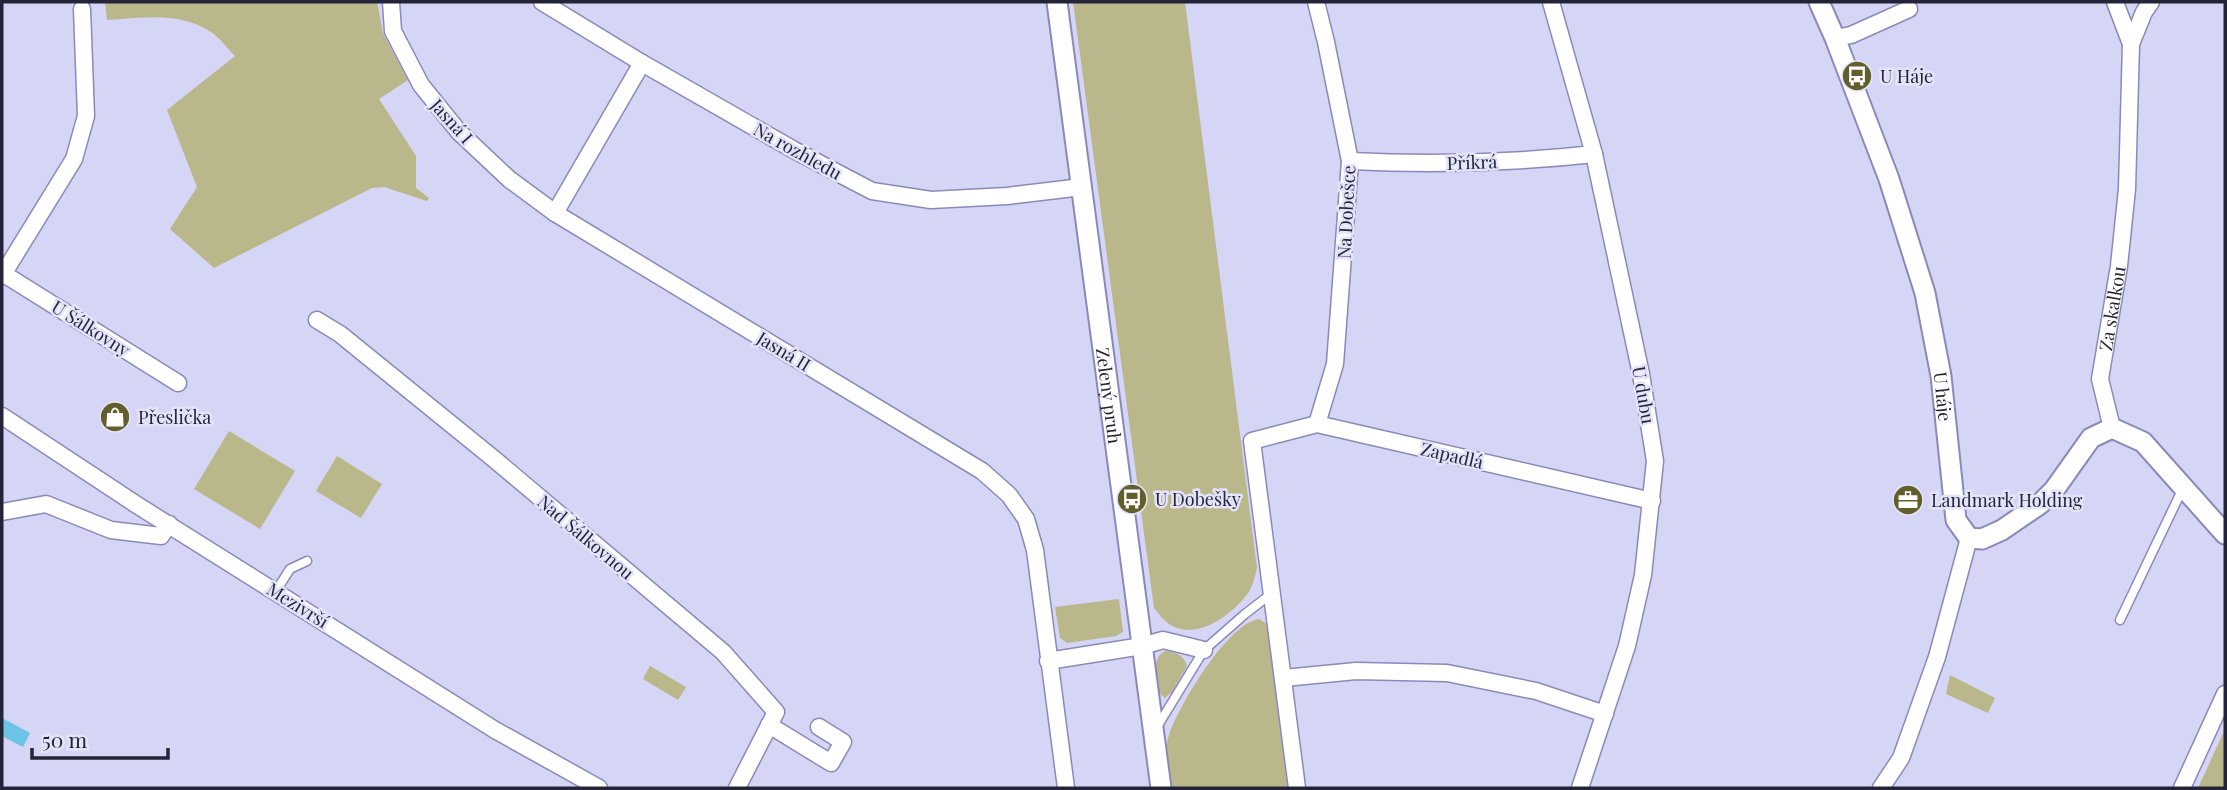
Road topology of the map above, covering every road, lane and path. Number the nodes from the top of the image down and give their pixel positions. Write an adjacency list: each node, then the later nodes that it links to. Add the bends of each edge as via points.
1 (391, 2): 17 (street, Jasná I, via 393,31 421,85 469,141)
2 (542, 2): 13 (street, Na rozhledu)
3 (1057, 2): 16 (street, Zelený pruh)
4 (1316, 2): 15 (street, Na Dobešce)
5 (1552, 2): 14 (street, U dubu)
6 (1819, 2): 11 (street, U háje)
7 (2115, 2): 12 (street)
8 (2151, 2): 12 (street, Za skalkou)
9 (82, 9): 18 (street, via 86,117 74,159)
10 (1909, 9): 11 (street)
11 (1835, 38): 29 (street, U háje, via 1889,179 1925,293 1941,376 1956,520)
12 (2131, 44): 23 (street, Za skalkou, via 2127,189 2100,379)
13 (642, 63): 16 (street, Na rozhledu, via 872,191 931,200); 17 (street)
14 (1594, 154): 15 (street, Příkrá, via 1496,162); 25 (street, U dubu, via 1643,386 1655,461)
15 (1350, 162): 22 (street, Na Dobešce, via 1335,363)
16 (1082, 187): 34 (street, Zelený pruh)
17 (555, 213): 36 (street, Jasná II, via 982,471 1009,495 1026,519 1035,550)
18 (3, 275): 20 (street, U Šálkovny)
19 (317, 320): 40 (street, Nad Šálkovnou, via 494,459 723,652 776,712)
20 (178, 383)
21 (2, 416): 27 (street, Mezivrší)
22 (1317, 424): 25 (street, Zapadlá); 32 (street, Zapadlá, via 1252,441)
23 (2112, 428): 24 (street, via 2143,442); 29 (street, via 2091,438 2040,504 1982,540)
24 (2184, 487): 28 (street); 33 (lane)
25 (1652, 501): 39 (street, U dubu, via 1641,587)
26 (2, 512): 27 (street, via 46,504 111,530 161,536)
27 (169, 524): 31 (street, Mezivrší)
28 (2225, 534)
29 (1969, 538): 49 (street, via 1937,657 1901,758)
30 (307, 561): 31 (lane, via 290,569)
31 (276, 591): 43 (street, Mezivrší, via 505,736)
32 (1271, 594): 35 (lane); 37 (street)
33 (2120, 620)
34 (1142, 646): 35 (street, via 1163,640); 36 (street); 42 (street, Zelený pruh)
35 (1204, 650): 42 (lane)
36 (1048, 661): 45 (street, Jasná II)
37 (1284, 678): 39 (street, via 1356,671 1447,673 1536,691); 47 (street)
38 (2225, 694): 50 (street)
39 (1605, 714): 48 (street, U dubu)
40 (769, 726): 41 (street, via 831,763 843,742); 44 (street)
41 (819, 727)
42 (1154, 733): 46 (street, Zelený pruh)
43 (599, 788)
44 (737, 788)
45 (1066, 788)
46 (1161, 788)
47 (1297, 788)
48 (1580, 788)
49 (1881, 788)
50 (2182, 788)

